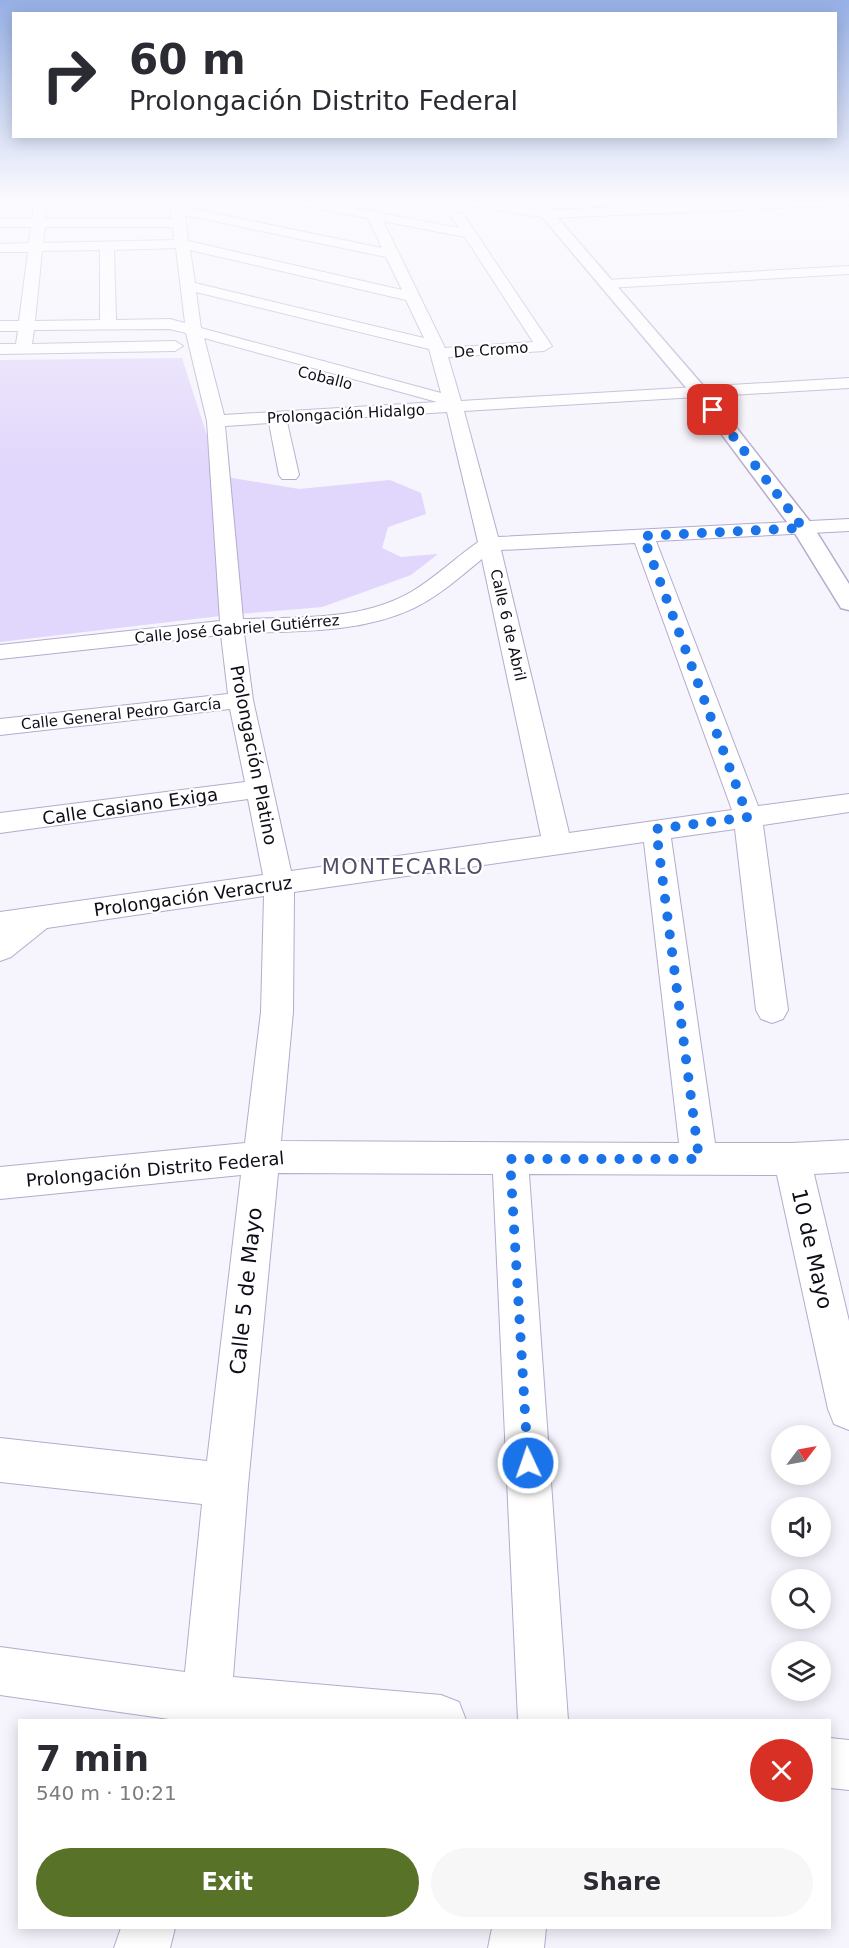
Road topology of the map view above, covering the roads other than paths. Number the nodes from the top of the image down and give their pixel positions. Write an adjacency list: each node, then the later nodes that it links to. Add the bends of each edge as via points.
1 (30, 292): 12 (street)
2 (108, 292): 10 (street)
3 (189, 292): 13 (street, Prolongación Platino)
4 (211, 292): 16 (street, De Cromo)
5 (391, 292): 9 (street)
6 (411, 292): 9 (street, Calle 6 de Abril)
7 (508, 292): 16 (street, De Cromo, via 544,346)
8 (621, 292): 18 (main road)
9 (413, 297): 16 (street, Calle 6 de Abril)
10 (108, 325): 12 (street); 13 (street, via 170,324)
11 (0, 326): 12 (street)
12 (27, 326): 15 (street)
13 (200, 338): 15 (street); 19 (street, Coballo); 20 (street, Coballo); 22 (street, Prolongación Platino)
14 (0, 349): 15 (street)
15 (24, 349)
16 (437, 350): 19 (street, Calle 6 de Abril)
17 (849, 383): 18 (street, Prolongación Hidalgo)
18 (709, 392): 19 (street, Prolongación Hidalgo); 25 (main road)
19 (453, 405): 20 (street, Prolongación Hidalgo); 27 (street, Calle 6 de Abril)
20 (415, 406): 21 (street, Prolongación Hidalgo)
21 (277, 418): 22 (street, Prolongación Hidalgo); 23 (street)
22 (216, 422): 30 (street, Prolongación Platino)
23 (289, 475)
24 (849, 525): 25 (street)
25 (814, 528): 26 (street); 28 (main road); 29 (main road)
26 (643, 536): 27 (street); 36 (street)
27 (489, 544): 30 (street, Calle José Gabriel Gutiérrez, via 448,579 393,608 296,626); 39 (street, Calle 6 de Abril)
28 (837, 546)
29 (849, 603)
30 (232, 627): 31 (street, Calle José Gabriel Gutiérrez); 32 (street, Prolongación Platino)
31 (0, 652)
32 (241, 700): 33 (street, Calle General Pedro García); 34 (street, Prolongación Platino)
33 (0, 727)
34 (260, 789): 37 (street, Calle Casiano Exiga); 40 (street, Prolongación Platino)
35 (849, 803): 36 (street, Prolongación Veracruz)
36 (748, 817): 38 (street, Prolongación Veracruz); 44 (street)
37 (0, 823)
38 (656, 829): 39 (street, Prolongación Veracruz); 48 (street)
39 (557, 843): 40 (street, Prolongación Veracruz)
40 (279, 883): 41 (street, Prolongación Veracruz); 46 (street, Calle 5 de Mayo, via 277,1012)
41 (39, 918): 42 (street, Prolongación Veracruz); 43 (street)
42 (0, 923)
43 (0, 949)
44 (772, 1010)
45 (849, 1155): 49 (street, Prolongación Distrito Federal)
46 (260, 1157): 47 (street, Prolongación Distrito Federal); 50 (street, Prolongación Distrito Federal); 53 (street, Calle 5 de Mayo)
47 (510, 1159): 48 (street, Prolongación Distrito Federal); 57 (street)
48 (699, 1159): 49 (street, Prolongación Distrito Federal)
49 (792, 1159): 51 (street, 10 de Mayo)
50 (0, 1183)
51 (849, 1409)
52 (0, 1460): 53 (street)
53 (226, 1485): 55 (street, Calle 5 de Mayo)
54 (0, 1671): 55 (street)
55 (204, 1710): 56 (street)
56 (417, 1719)
57 (543, 1719)
58 (831, 1763): 59 (street)
59 (849, 1765)
60 (148, 1929): 62 (street)
61 (519, 1929): 63 (street)
62 (142, 1948)
63 (516, 1948)

